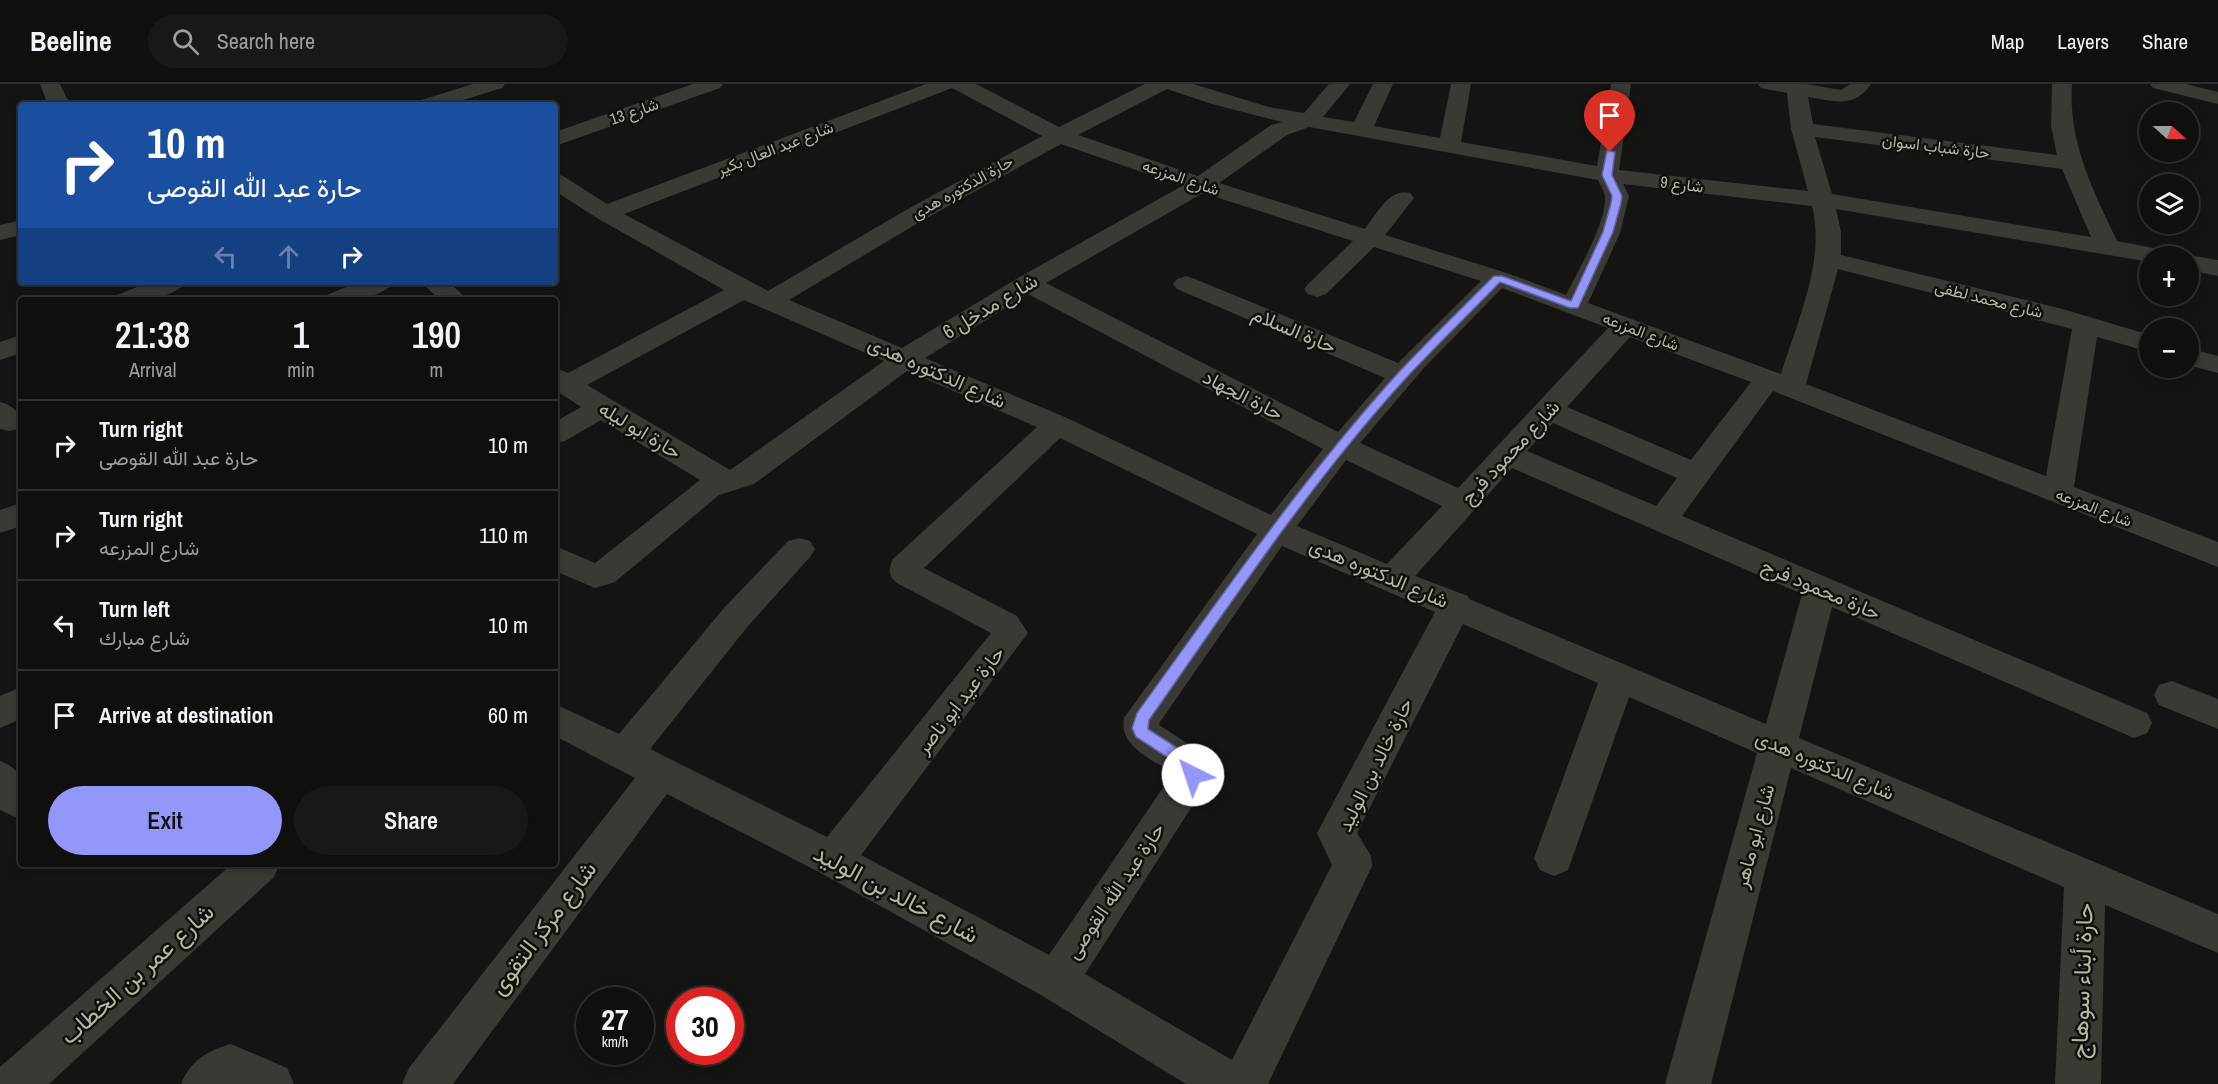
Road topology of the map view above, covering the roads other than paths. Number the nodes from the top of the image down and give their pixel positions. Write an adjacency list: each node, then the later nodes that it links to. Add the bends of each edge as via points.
1 (50, 84): 18 (street)
2 (495, 84): 19 (street)
3 (713, 84): 24 (street, شارع 13)
4 (945, 84): 32 (street, شارع عبد العال بكير)
5 (960, 84): 23 (street, شارع المزرعه)
6 (1161, 84): 23 (street, حارة الدكتوره هدى)
7 (1173, 84): 20 (street, شارع 9, via 1219,100)
8 (1340, 84): 20 (street)
9 (1383, 84): 22 (street)
10 (1461, 84): 25 (street)
11 (1621, 84): 27 (street)
12 (1768, 84): 16 (street)
13 (1861, 84): 16 (street, via 1847,96)
14 (2062, 84): 26 (street, via 2062,124)
15 (2160, 84): 17 (street)
16 (1797, 89): 21 (street)
17 (2218, 98)
18 (58, 102)
19 (443, 102)
20 (1309, 120): 22 (street, شارع 9); 29 (street, شارع مدخل 6, via 1279,130)
21 (1802, 129): 26 (street, حارة شباب اسوان); 31 (street)
22 (1361, 130): 25 (street, شارع 9)
23 (1057, 135): 29 (street, شارع المزرعه); 48 (street, حارة الدكتوره هدى, via 873,237)
24 (558, 138)
25 (1449, 147): 27 (street, شارع 9)
26 (2070, 163): 36 (street)
27 (1607, 175): 31 (street, شارع 9); 52 (street, via 1617,196 1616,203 1608,232)
28 (558, 183): 32 (street, شارع الدكتوره هدى)
29 (1201, 185): 35 (street, شارع المزرعه); 42 (street, شارع مدخل 6)
30 (1402, 198): 35 (street)
31 (1824, 200): 36 (street, شارع 9); 38 (street)
32 (605, 213): 48 (street, شارع الدكتوره هدى)
33 (18, 228): 34 (street)
34 (0, 233)
35 (1370, 238): 41 (street, شارع المزرعه); 47 (street)
36 (2107, 246): 37 (street, شارع 9)
37 (2139, 252)
38 (1828, 259): 53 (street, شارع محمد لطفى); 63 (street)
39 (2199, 264): 40 (street)
40 (2218, 268)
41 (1498, 278): 52 (street, شارع المزرعه); 61 (street, حارة عبد الله القوصى)
42 (1027, 283): 58 (street, شارع مدخل 6); 68 (street, حارة الجهاد)
43 (1186, 284): 61 (street, حارة السلام)
44 (165, 285): 49 (street)
45 (374, 285): 50 (street)
46 (438, 285): 51 (street)
47 (1317, 289)
48 (756, 295): 58 (street, شارع الدكتوره هدى); 62 (street, حارة الدكتوره هدى)
49 (134, 297)
50 (344, 297)
51 (452, 297)
52 (1574, 306): 54 (street, شارع المزرعه)
53 (2086, 324): 55 (street, شارع محمد لطفى); 72 (street)
54 (1626, 325): 63 (street, شارع المزرعه); 65 (street, شارع محمود فرج)
55 (2139, 341)
56 (18, 344): 57 (street)
57 (0, 352)
58 (906, 358): 66 (street, شارع الدكتوره هدى); 71 (street, شارع مدخل 6, via 743,477)
59 (2199, 359): 60 (street)
60 (2218, 365)
61 (1402, 375): 68 (street, حارة عبد الله القوصى)
62 (561, 381): 64 (street, حارة ابو ليله)
63 (1780, 384): 70 (street); 72 (street, شارع المزرعه)
64 (601, 408): 67 (street); 71 (street, حارة ابو ليله)
65 (1548, 410): 69 (street, شارع محمود فرج); 70 (street)
66 (1057, 425): 77 (street, شارع الدكتوره هدى); 95 (street, حارة عيد ابو ناصر, via 905,567 909,575 1005,625 1011,633)
67 (558, 432)
68 (1342, 447): 73 (street, حارة الجهاد); 77 (street, حارة عبد الله القوصى)
69 (1507, 454): 73 (street, شارع محمود فرج); 75 (street, حارة محمود فرج)
70 (1696, 474): 75 (street)
71 (727, 482): 80 (street, شارع مدخل 6, via 708,488 603,574 595,576)
72 (2058, 493): 79 (street, شارع المزرعه)
73 (1463, 503): 81 (street, شارع محمود فرج)
74 (18, 515): 76 (street)
75 (1662, 520): 82 (street, حارة محمود فرج)
76 (0, 522)
77 (1276, 530): 81 (street, شارع الدكتوره هدى); 99 (street, حارة عبد الله القوصى, via 1142,718 1142,733 1191,765 1193,775)
78 (799, 549): 92 (street, via 735,617)
79 (2218, 555)
80 (558, 559)
81 (1393, 579): 83 (street, شارع الدكتوره هدى)
82 (1820, 588): 90 (street, حارة محمود فرج); 91 (street, شارع ابو ماهر)
83 (1456, 605): 84 (street, شارع الدكتوره هدى); 105 (street, حارة خالد بن الوليد, via 1337,833 1338,841 1351,852 1352,866)
84 (1619, 675): 91 (street, شارع الدكتوره هدى); 94 (street)
85 (2172, 695): 88 (street)
86 (18, 703): 87 (street)
87 (0, 713)
88 (2218, 714)
89 (558, 721): 92 (street, شارع خالد بن الوليد)
90 (2134, 723)
91 (1778, 745): 97 (street, شارع الدكتوره هدى); 106 (street, شارع ابو ماهر)
92 (624, 754): 93 (street, شارع خالد بن الوليد)
93 (660, 773): 95 (street, شارع خالد بن الوليد); 100 (street, شارع مركز التقوى)
94 (1554, 858)
95 (833, 860): 99 (street, شارع خالد بن الوليد)
96 (257, 867): 101 (street, شارع عمر بن الخطاب)
97 (2085, 878): 98 (street, شارع الدكتوره هدى); 107 (street, حارة أبناء سوهاج)
98 (2218, 934)
99 (1056, 981): 104 (street, شارع خالد بن الوليد)
100 (427, 1083)
101 (15, 1084)
102 (204, 1084): 103 (street, via 221,1069 231,1066)
103 (271, 1084)
104 (1228, 1084)
105 (1244, 1084)
106 (1688, 1084)
107 (2078, 1084)

